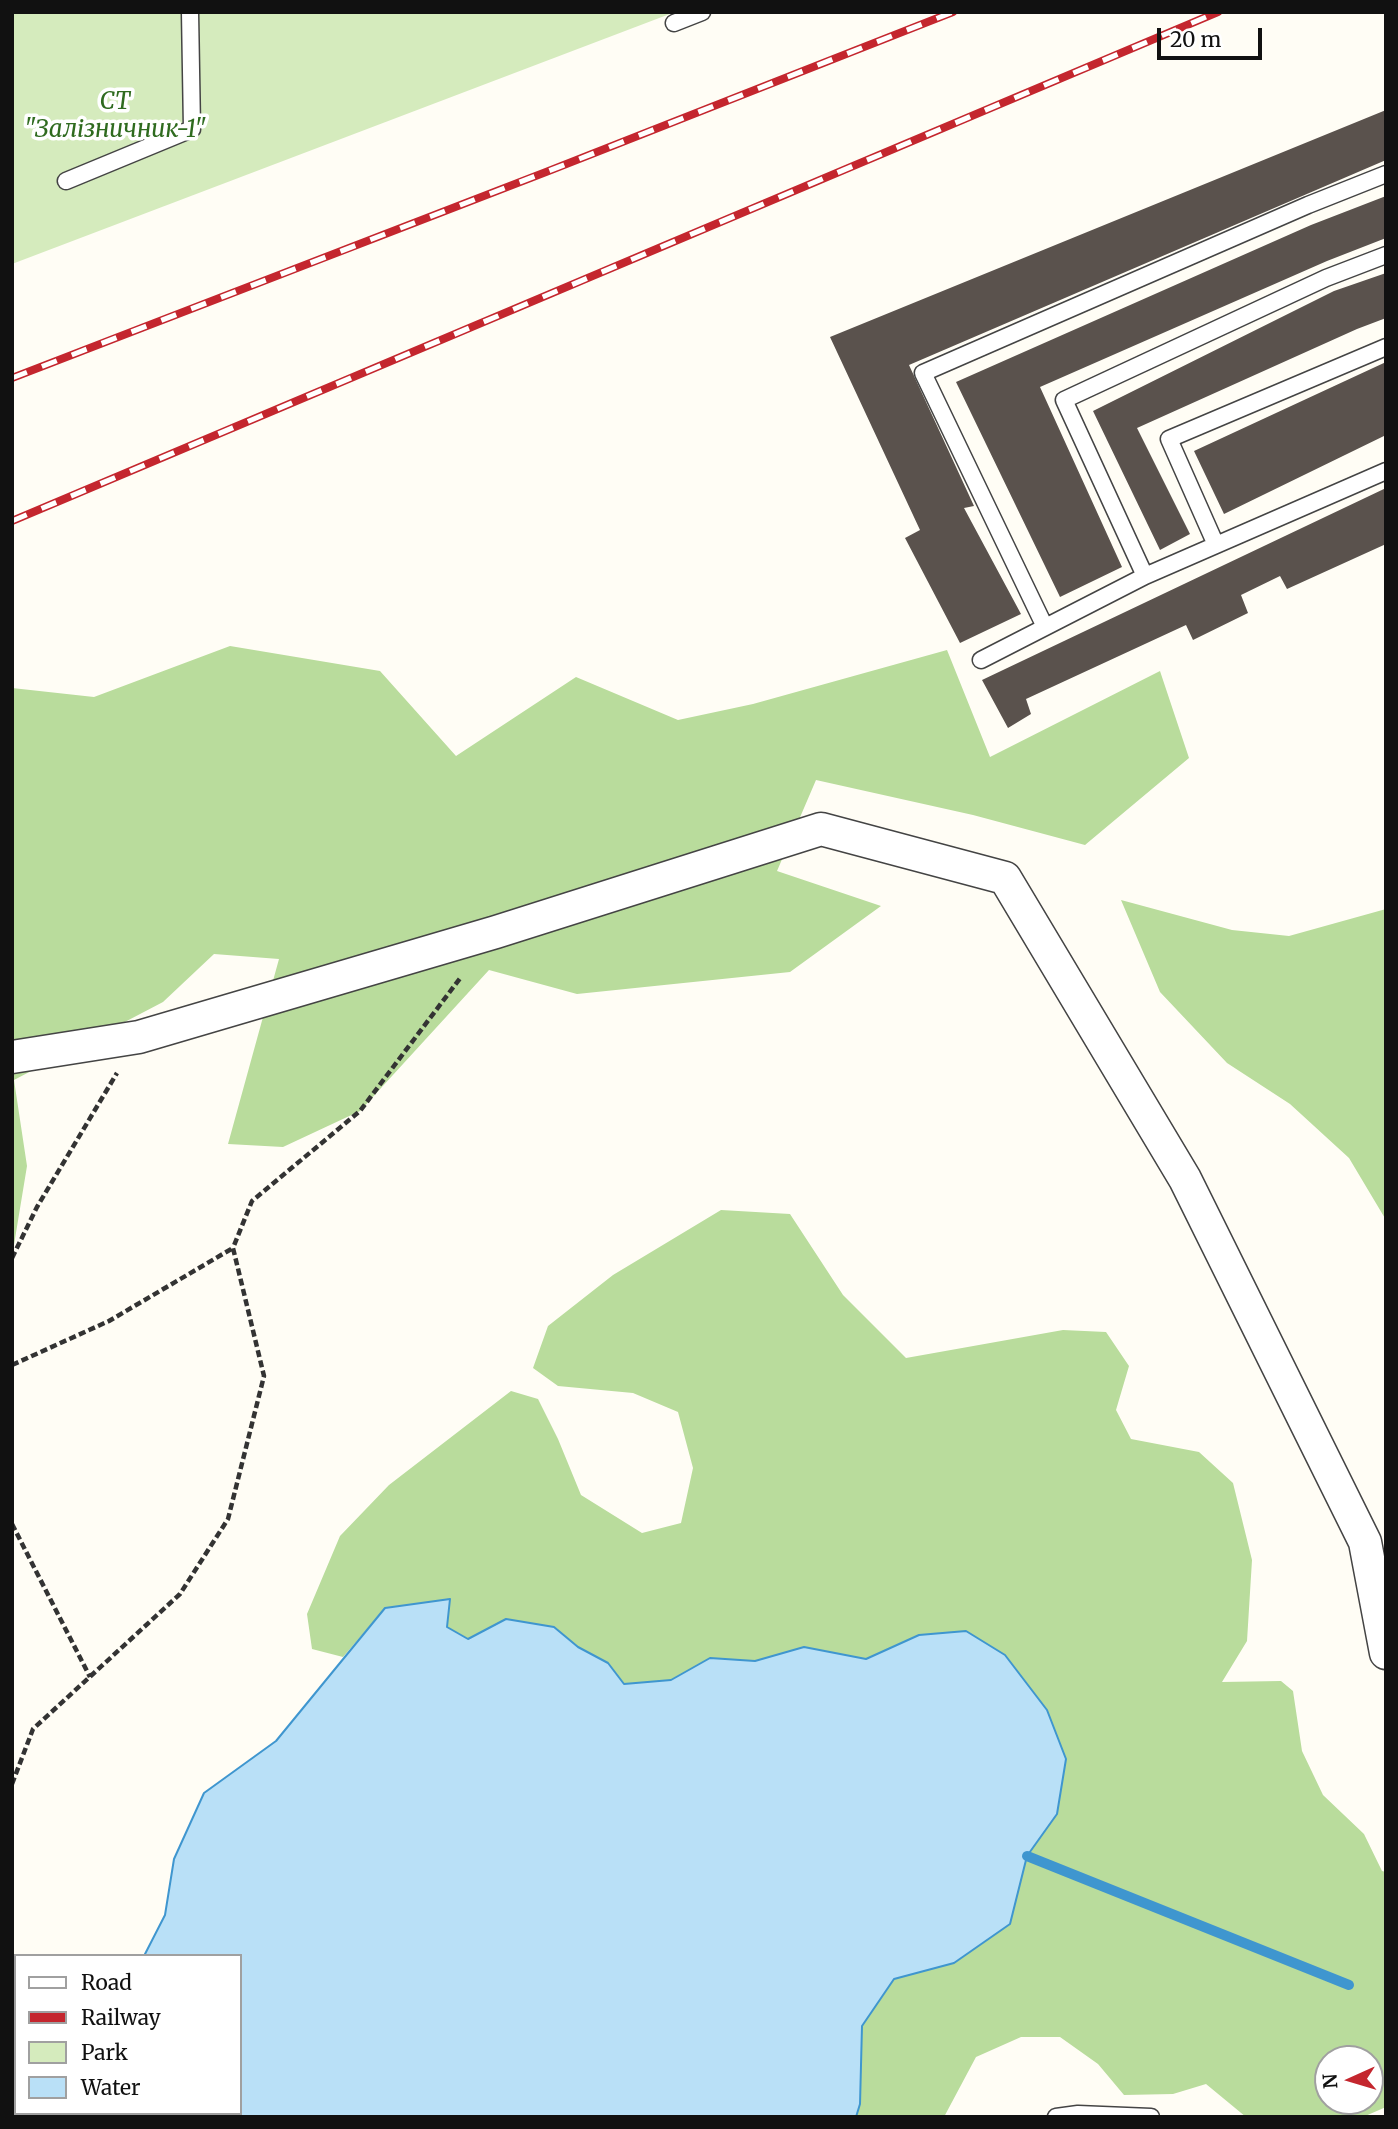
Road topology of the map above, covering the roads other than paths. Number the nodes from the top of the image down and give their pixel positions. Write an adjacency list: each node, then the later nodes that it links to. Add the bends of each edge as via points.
1 (190, 12): 5 (lane, via 192,129)
2 (702, 12): 3 (lane)
3 (674, 23)
4 (1386, 174): 11 (lane, via 923,373)
5 (66, 181)
6 (1386, 255): 10 (lane, via 1326,278 1064,400)
7 (1386, 346): 9 (lane, via 1169,439)
8 (1386, 471): 9 (lane)
9 (1216, 545): 10 (lane)
10 (1146, 576): 11 (lane)
11 (1045, 627): 12 (lane)
12 (981, 660)
13 (12, 1057): 14 (street, via 139,1037 821,829 1005,878 1185,1179 1365,1542)
14 (1386, 1653)
15 (1056, 2117): 16 (lane)
16 (1151, 2117)

